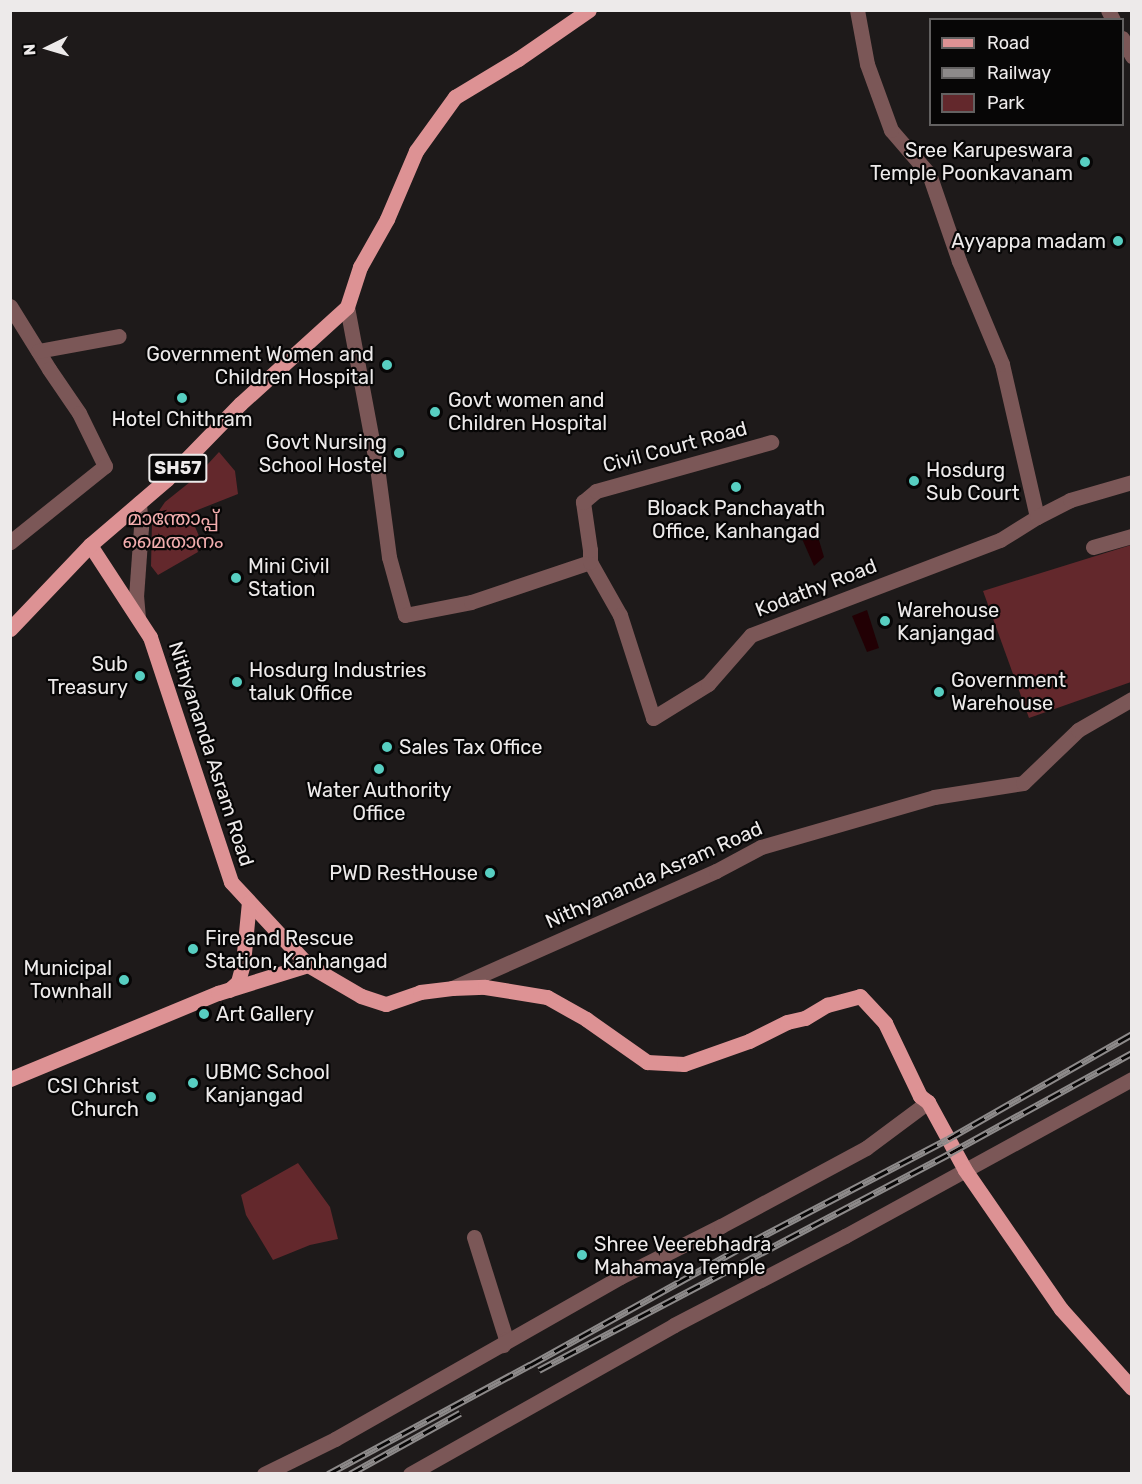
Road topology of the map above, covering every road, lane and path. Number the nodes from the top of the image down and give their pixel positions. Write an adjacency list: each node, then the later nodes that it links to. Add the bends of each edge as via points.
1 (589, 10): 6 (main road, SH57, via 455,97 416,151 387,219 360,267)
2 (857, 10): 12 (street, via 867,64 891,130 929,174 959,261 1002,364)
3 (1124, 42): 4 (street)
4 (1131, 56)
5 (10, 306): 8 (street)
6 (347, 307): 11 (main road, SH57); 17 (street, via 377,466 389,557 405,615 471,602)
7 (119, 336): 8 (street)
8 (38, 351): 14 (street, via 79,413 105,466)
9 (771, 442): 17 (street, Civil Court Road, via 596,491 583,502)
10 (1131, 482): 12 (street, via 1070,500)
11 (139, 503): 15 (main road, SH57); 18 (street)
12 (1037, 517): 17 (street, Kodathy Road, via 1000,540 751,635 708,684 654,718 620,615)
13 (1131, 536): 16 (street)
14 (10, 542)
15 (90, 544): 18 (main road, Nithyananda Asram Road); 19 (main road, SH57)
16 (1092, 547)
17 (590, 562)
18 (138, 618): 21 (main road, Nithyananda Asram Road, via 150,637 231,882)
19 (10, 629)
20 (1131, 699): 23 (street, Nithyananda Asram Road, via 1078,730 1023,783 934,797 761,847 716,871)
21 (249, 902): 22 (main road, Nithyananda Asram Road); 24 (main road, via 243,963 238,982)
22 (308, 965): 23 (main road, Nithyananda Asram Road, via 361,996 386,1004 420,992); 24 (main road)
23 (452, 988): 27 (main road, Nithyananda Asram Road, via 485,987 547,997 647,1062 684,1064 805,1018 827,1005 860,996 885,1023 920,1096)
24 (229, 990): 25 (main road)
25 (10, 1078)
26 (1131, 1079): 28 (street)
27 (928, 1102): 28 (main road); 30 (street, via 866,1148 620,1276)
28 (965, 1170): 31 (main road, via 1062,1309); 33 (street, via 674,1324)
29 (474, 1237): 30 (street, via 506,1340)
30 (503, 1345): 32 (street, via 335,1439)
31 (1131, 1388)
32 (264, 1473)
33 (410, 1473)

